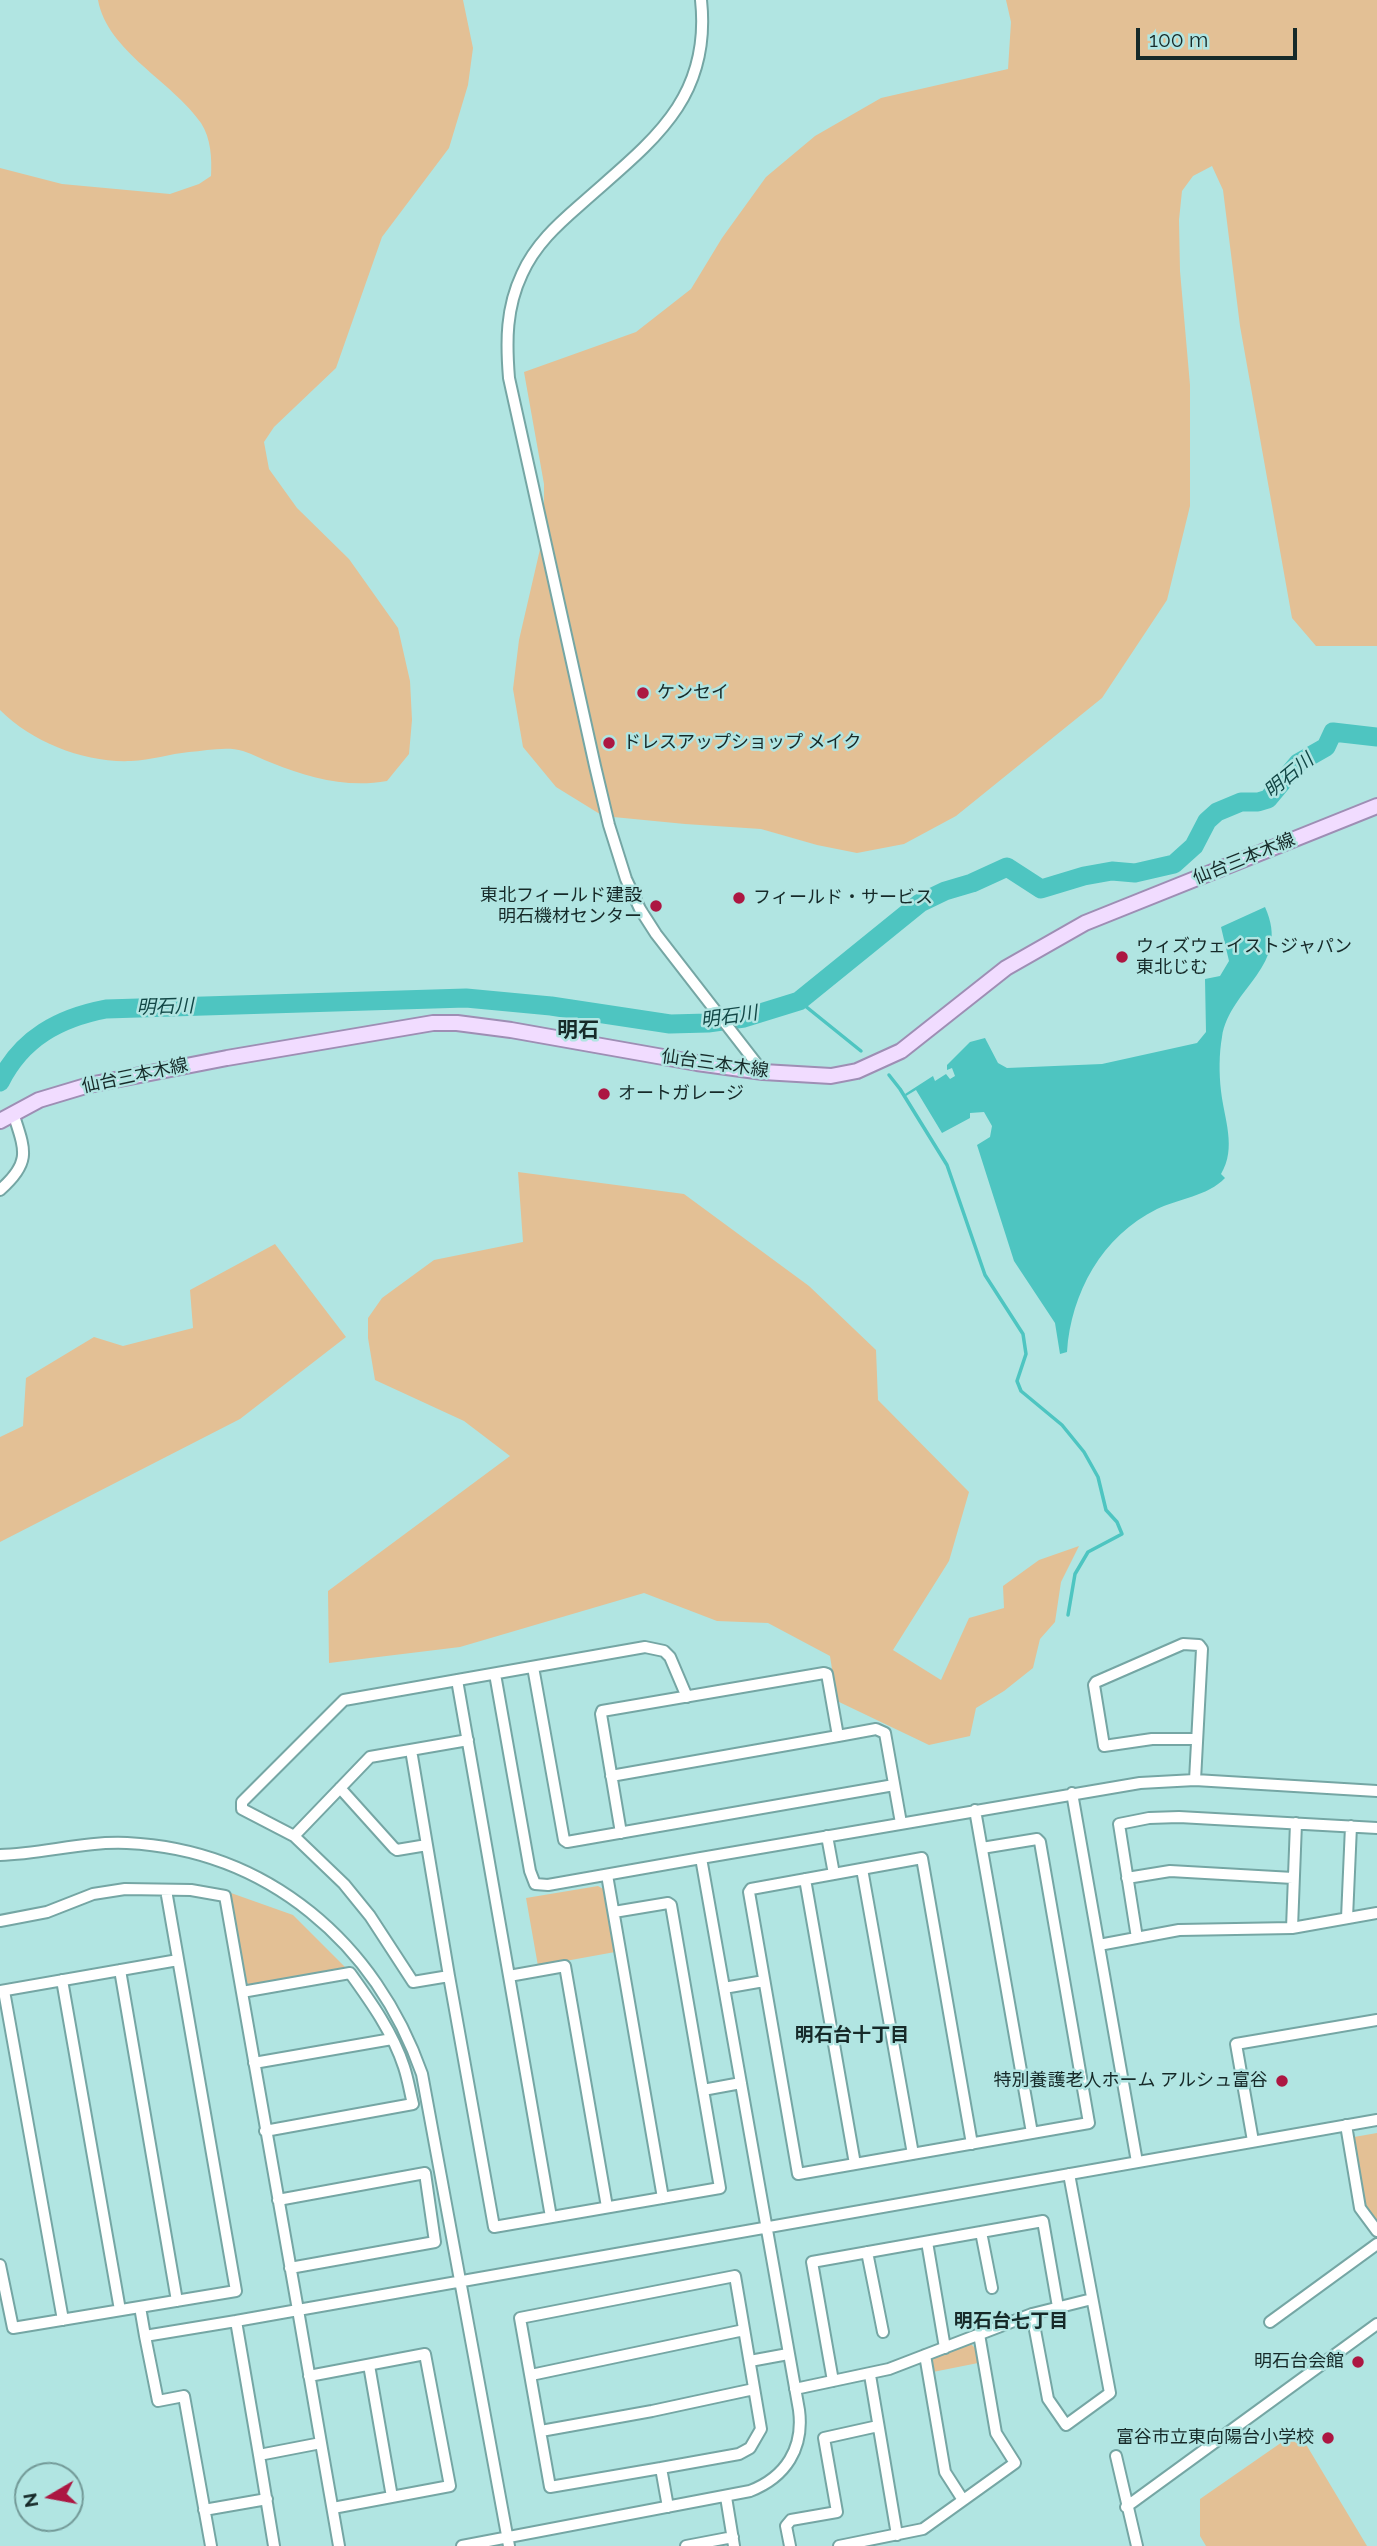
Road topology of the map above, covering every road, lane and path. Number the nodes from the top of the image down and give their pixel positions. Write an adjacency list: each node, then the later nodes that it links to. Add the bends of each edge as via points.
1 (701, 0): 3 (street, via 702,49 676,111 645,147 550,231 534,251 513,295 506,345 509,378 595,766 626,879 656,934)
2 (1377, 806): 3 (main road, 仙台三本木線, via 1085,923 1006,968 883,1061 831,1076)
3 (763, 1072): 4 (main road, 仙台三本木線, via 511,1030 433,1023 89,1085 39,1100)
4 (5, 1118): 5 (street, via 24,1155 19,1172)
5 (0, 1190)
6 (533, 1667): 7 (street); 9 (street, via 653,1648 670,1657); 25 (street, via 564,1840)
7 (495, 1674): 8 (street); 34 (street, via 531,1879 541,1886)
8 (457, 1680): 12 (street); 26 (street, via 339,1702 242,1802 242,1809)
9 (687, 1696): 10 (street, via 824,1672); 14 (street, via 602,1711)
10 (838, 1736): 14 (street); 16 (street, via 876,1729 885,1733)
11 (1196, 1739): 11 (street, via 1104,1746 1094,1685 1183,1644 1199,1645); 15 (street)
12 (468, 1740): 13 (street); 49 (street)
13 (411, 1750): 17 (street, via 370,1757); 28 (street)
14 (611, 1776): 25 (street)
15 (1195, 1780): 18 (street); 19 (street)
16 (894, 1785): 21 (street); 25 (street)
17 (340, 1788): 26 (street); 28 (street, via 394,1849)
18 (1377, 1791)
19 (1072, 1793): 20 (street); 45 (street)
20 (975, 1810): 21 (street); 29 (street)
21 (901, 1823): 27 (street)
22 (1296, 1823): 23 (street); 35 (street, via 1172,1817 1119,1824); 36 (street)
23 (1350, 1826): 24 (street); 41 (street)
24 (1377, 1828)
25 (621, 1833)
26 (294, 1836): 48 (street, via 353,1894 413,1982)
27 (827, 1836): 31 (street); 33 (street)
28 (427, 1845): 48 (street)
29 (982, 1849): 63 (street); 63 (street, via 1040,1842 1087,2109 1089,2123)
30 (0, 1855): 82 (street, via 99,1843 194,1854 287,1895 342,1939 385,1995 413,2048)
31 (701, 1858): 34 (street); 52 (street)
32 (862, 1869): 33 (street); 65 (street, via 922,1858); 66 (street)
33 (834, 1874): 37 (street)
34 (607, 1875): 39 (street)
35 (1127, 1878): 36 (street, via 1170,1871); 44 (street)
36 (1293, 1878): 43 (street)
37 (805, 1879): 51 (street, via 749,1892); 68 (street)
38 (166, 1890): 42 (street, via 93,1894 47,1912); 46 (street); 54 (street, via 225,1896)
39 (614, 1912): 59 (street, via 671,1905); 70 (street)
40 (1377, 1913): 41 (street)
41 (1347, 1918): 43 (street)
42 (0, 1921)
43 (1292, 1928): 44 (street, via 1178,1930)
44 (1137, 1938): 45 (street)
45 (1099, 1945): 67 (street)
46 (178, 1960): 47 (street); 85 (street, via 236,2291)
47 (120, 1970): 50 (street); 85 (street)
48 (450, 1976): 73 (street, via 494,2227)
49 (509, 1976): 72 (street, via 565,1966); 73 (street)
50 (62, 1980): 53 (street); 88 (street)
51 (764, 1981): 52 (street); 68 (street, via 798,2174)
52 (724, 1988): 58 (street)
53 (2, 1991): 91 (street)
54 (242, 1992): 56 (street, via 351,1973); 57 (street)
55 (1377, 2020): 64 (street, via 1236,2044)
56 (391, 2039): 57 (street); 62 (street, via 413,2105)
57 (254, 2063): 62 (street)
58 (741, 2083): 59 (street); 74 (street)
59 (703, 2090): 70 (street, via 720,2188)
60 (1377, 2120): 61 (street)
61 (1346, 2125): 64 (street); 75 (street, via 1360,2208)
62 (265, 2131): 71 (street)
63 (1031, 2133): 65 (street)
64 (1253, 2141): 67 (street)
65 (972, 2144): 66 (street)
66 (913, 2154): 68 (street)
67 (1137, 2162): 69 (street)
68 (855, 2164)
69 (1069, 2174): 74 (street); 84 (street)
70 (663, 2197): 72 (street)
71 (278, 2200): 81 (street); 81 (street, via 425,2173 435,2242)
72 (607, 2207): 73 (street)
73 (551, 2217)
74 (766, 2227): 82 (street); 100 (street)
75 (1377, 2231)
76 (981, 2232): 77 (street); 83 (street); 87 (street, via 1043,2221)
77 (927, 2242): 79 (street); 99 (street)
78 (1377, 2244): 93 (street)
79 (867, 2252): 96 (street); 107 (street, via 812,2262)
80 (0, 2265): 91 (street, via 13,2328)
81 (290, 2267): 89 (street)
82 (461, 2280): 89 (street); 125 (street)
83 (992, 2288)
84 (1093, 2299): 87 (street); 90 (street, via 1110,2393 1066,2425 1048,2399)
85 (177, 2301): 86 (street)
86 (140, 2307): 88 (street); 98 (street)
87 (1058, 2307): 90 (street)
88 (120, 2310): 91 (street)
89 (298, 2310): 92 (street); 106 (street)
90 (1032, 2314): 97 (street)
91 (63, 2320)
92 (236, 2320): 98 (street); 113 (street)
93 (1270, 2322)
94 (1377, 2324): 121 (street)
95 (744, 2330): 102 (street); 104 (street); 104 (street, via 735,2276 520,2318)
96 (883, 2332)
97 (979, 2334): 99 (street); 119 (street, via 996,2433 1014,2463)
98 (145, 2336): 123 (street, via 158,2401 184,2396)
99 (945, 2348): 101 (street)
100 (789, 2354): 102 (street); 109 (street)
101 (925, 2356): 105 (street); 119 (street, via 945,2472)
102 (750, 2361): 108 (street)
103 (369, 2365): 106 (street); 116 (street); 116 (street, via 425,2354 450,2486)
104 (531, 2375): 111 (street)
105 (870, 2375): 107 (street); 110 (street)
106 (309, 2376): 112 (street)
107 (833, 2381): 109 (street)
108 (754, 2389): 111 (street); 115 (street, via 761,2429 750,2448)
109 (795, 2389): 117 (street, via 800,2431 789,2463 769,2483)
110 (878, 2426): 124 (street); 132 (street, via 824,2438 837,2512 791,2521 786,2526)
111 (541, 2431): 115 (street, via 550,2487)
112 (321, 2443): 113 (street); 122 (street)
113 (259, 2455): 118 (street)
114 (1116, 2456): 121 (street)
115 (661, 2469): 120 (street)
116 (392, 2497): 122 (street)
117 (726, 2497): 120 (street); 126 (street)
118 (267, 2499): 123 (street); 128 (street)
119 (963, 2500): 124 (street, via 923,2529)
120 (668, 2507): 125 (street)
121 (1126, 2507): 134 (street)
122 (333, 2508): 129 (street)
123 (204, 2510): 127 (street)
124 (897, 2535): 133 (street)
125 (508, 2542): 130 (street)
126 (733, 2542): 131 (street)
127 (211, 2546)
128 (274, 2546)
129 (339, 2546)
130 (462, 2546)
131 (686, 2546)
132 (790, 2546)
133 (839, 2546)
134 (1137, 2546)

